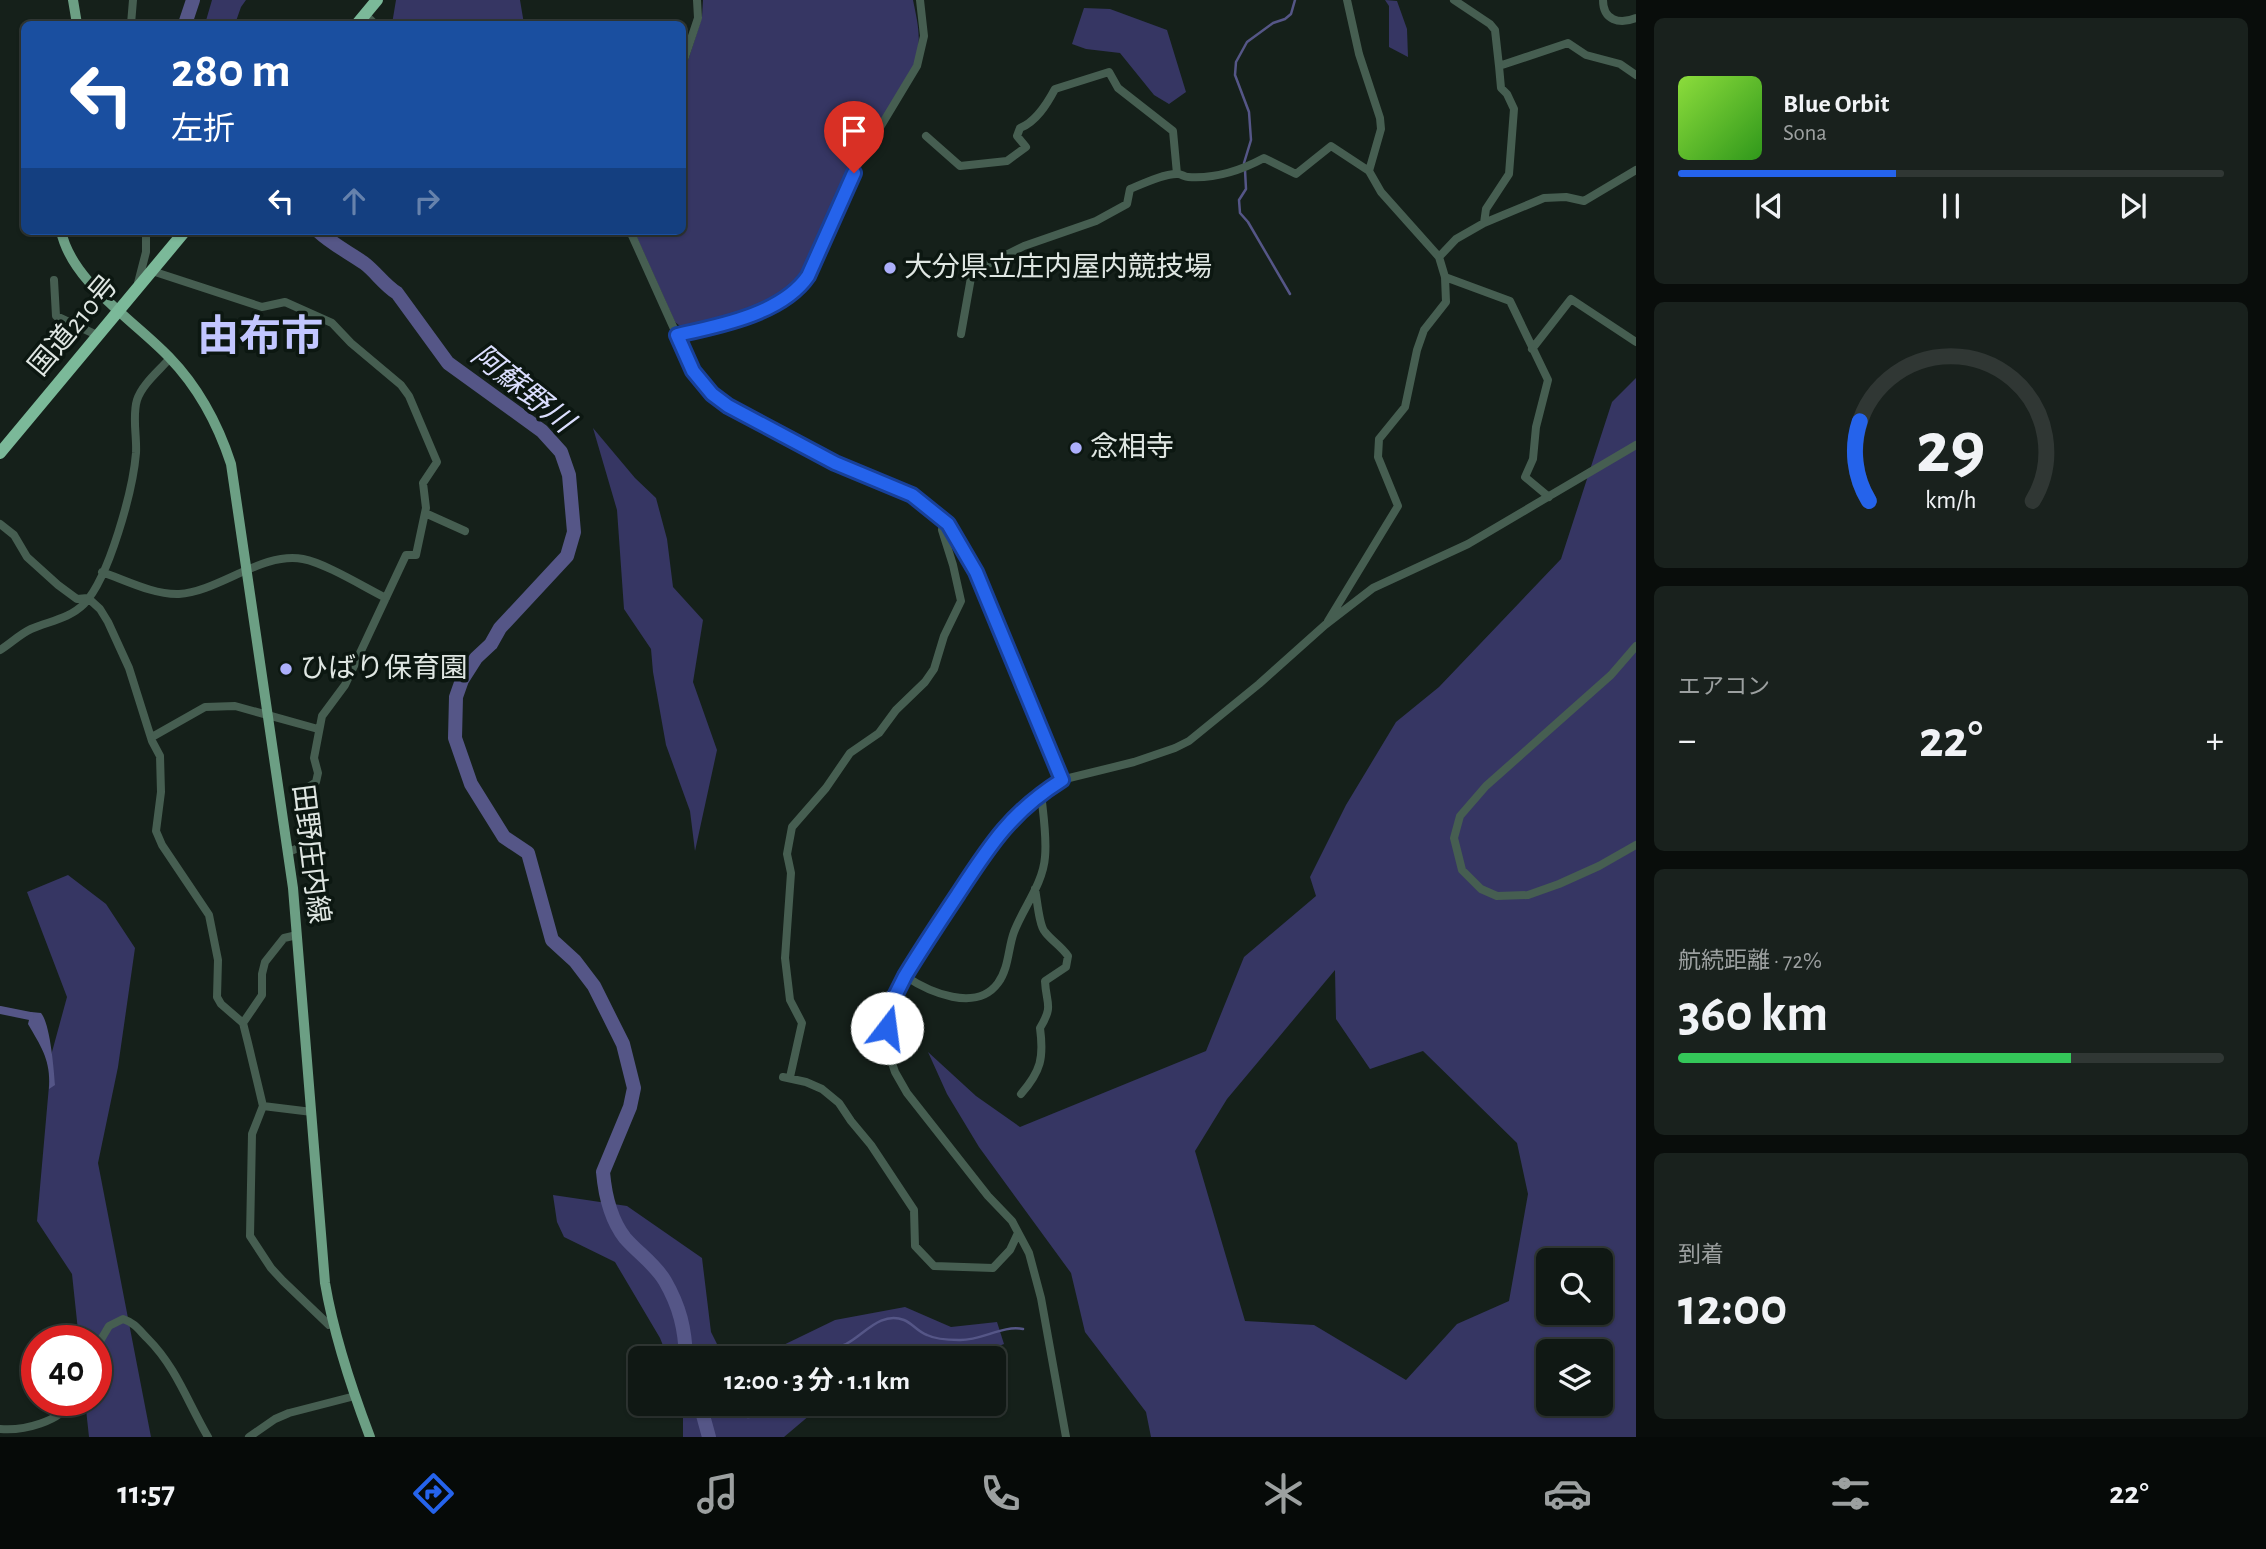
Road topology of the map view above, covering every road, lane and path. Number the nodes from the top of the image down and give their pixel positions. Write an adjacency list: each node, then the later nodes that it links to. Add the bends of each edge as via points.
1 (73, 0): 11 (main road)
2 (133, 0): 12 (street)
3 (377, 0): 10 (highway)
4 (697, 0): 13 (street, via 698,18)
5 (919, 0): 33 (street, via 924,36 917,66 862,156 806,279 788,295 744,318)
6 (1347, 0): 18 (street, via 1380,118)
7 (1454, 0): 14 (street, via 1495,30)
8 (1603, 0): 9 (street, via 1606,16 1617,22)
9 (1636, 18)
10 (361, 19)
11 (76, 21)
12 (131, 21)
13 (686, 54)
14 (1499, 66): 15 (street, via 1568,43); 20 (street, via 1501,88 1514,109 1508,174 1486,209)
15 (1636, 75)
16 (926, 136): 19 (street, via 960,166 1007,161 1026,147 1017,135 1020,128 1029,125 1055,89 1109,72 1118,88 1172,131)
17 (1636, 170): 20 (street, via 1584,201 1544,198)
18 (1369, 171): 19 (street, via 1331,146 1296,174 1264,159 1222,175); 25 (street, via 1381,192)
19 (1177, 174): 31 (street, via 1130,189 1127,204 1096,221 1024,246 972,272)
20 (1484, 223): 25 (street)
21 (62, 235): 30 (main road, 田野庄内線, via 82,273)
22 (146, 235): 29 (street)
23 (182, 235): 26 (highway, 国道210号)
24 (633, 235): 33 (street)
25 (1439, 257): 27 (street)
26 (152, 271): 29 (highway, 国道210号); 40 (street, via 262,306 285,302 332,323 409,396 437,462 423,483)
27 (1446, 277): 35 (street, via 1510,301); 48 (street, via 1446,302 1424,330 1405,407 1379,439 1378,457 1398,506)
28 (54, 280): 32 (street, via 56,316)
29 (137, 290): 30 (highway, 国道210号)
30 (120, 311): 32 (highway, 国道210号); 36 (main road, 田野庄内線)
31 (961, 334)
32 (99, 335): 38 (highway, 国道210号)
33 (677, 335): 41 (street, via 693,371 728,406 835,463 912,495)
34 (1636, 342): 35 (street, via 1571,299)
35 (1532, 349): 39 (street, via 1548,380 1533,459 1525,477)
36 (170, 358): 44 (main road, 田野庄内線, via 203,401 226,450); 45 (street, via 137,399 130,492)
37 (1636, 445): 39 (street)
38 (0, 453)
39 (1549, 497): 48 (street, via 1468,544 1373,588)
40 (425, 513): 43 (street); 47 (street, via 416,555 406,555)
41 (943, 520): 54 (street, via 976,572); 65 (street, via 961,601 934,669 879,733 850,753 792,827 787,854 785,958 790,1000 802,1023 787,1077 822,1090 839,1103 914,1210 915,1245 934,1266 993,1268)
42 (0, 524): 46 (street, via 58,585 77,599)
43 (465, 531)
44 (247, 570): 45 (street, via 178,594); 47 (street, via 287,558 305,559); 51 (main road, 田野庄内線)
45 (102, 572): 46 (street)
46 (88, 598): 50 (street, via 59,620 30,629); 53 (street, via 108,622)
47 (386, 598): 52 (street, via 345,685 328,705)
48 (1325, 625): 54 (street, via 1189,741 1134,762)
49 (1636, 646): 56 (street, via 1611,675 1486,786 1460,816 1454,838 1462,870 1481,889 1497,895 1528,895 1559,884)
50 (0, 650)
51 (268, 714): 52 (street); 53 (street, via 235,706 205,707); 57 (main road, 田野庄内線)
52 (318, 729): 57 (street, via 316,782 302,791 301,799 317,834 312,843)
53 (152, 737): 61 (street, via 162,773 156,831 209,915 218,960 217,997)
54 (1062, 780): 55 (street)
55 (1041, 793): 58 (street, via 1045,859); 60 (street, via 988,846)
56 (1636, 845)
57 (288, 852): 59 (main road, 田野庄内線)
58 (1035, 889): 60 (street, via 1014,933 998,984 984,995 953,998); 62 (street, via 1041,926 1068,956 1066,967 1045,981 1050,1004 1040,1028 1040,1065)
59 (297, 935): 61 (street, via 284,938 265,962 262,995); 64 (main road, 田野庄内線)
60 (905, 976): 65 (street, via 887,1028 895,1072)
61 (243, 1023): 63 (street)
62 (1021, 1094)
63 (262, 1106): 64 (street); 66 (street, via 251,1135 250,1236 283,1281 317,1316)
64 (312, 1112): 66 (main road, 田野庄内線)
65 (1018, 1233): 74 (street, via 1029,1253 1041,1298)
66 (332, 1323): 68 (main road, 田野庄内線)
67 (111, 1325): 71 (street, via 123,1319 133,1322 161,1351)
68 (355, 1396): 72 (street, via 289,1413); 73 (main road, 田野庄内線)
69 (54, 1416): 70 (street, via 37,1424)
70 (0, 1429)
71 (208, 1437)
72 (249, 1437)
73 (370, 1437)
74 (1066, 1437)

